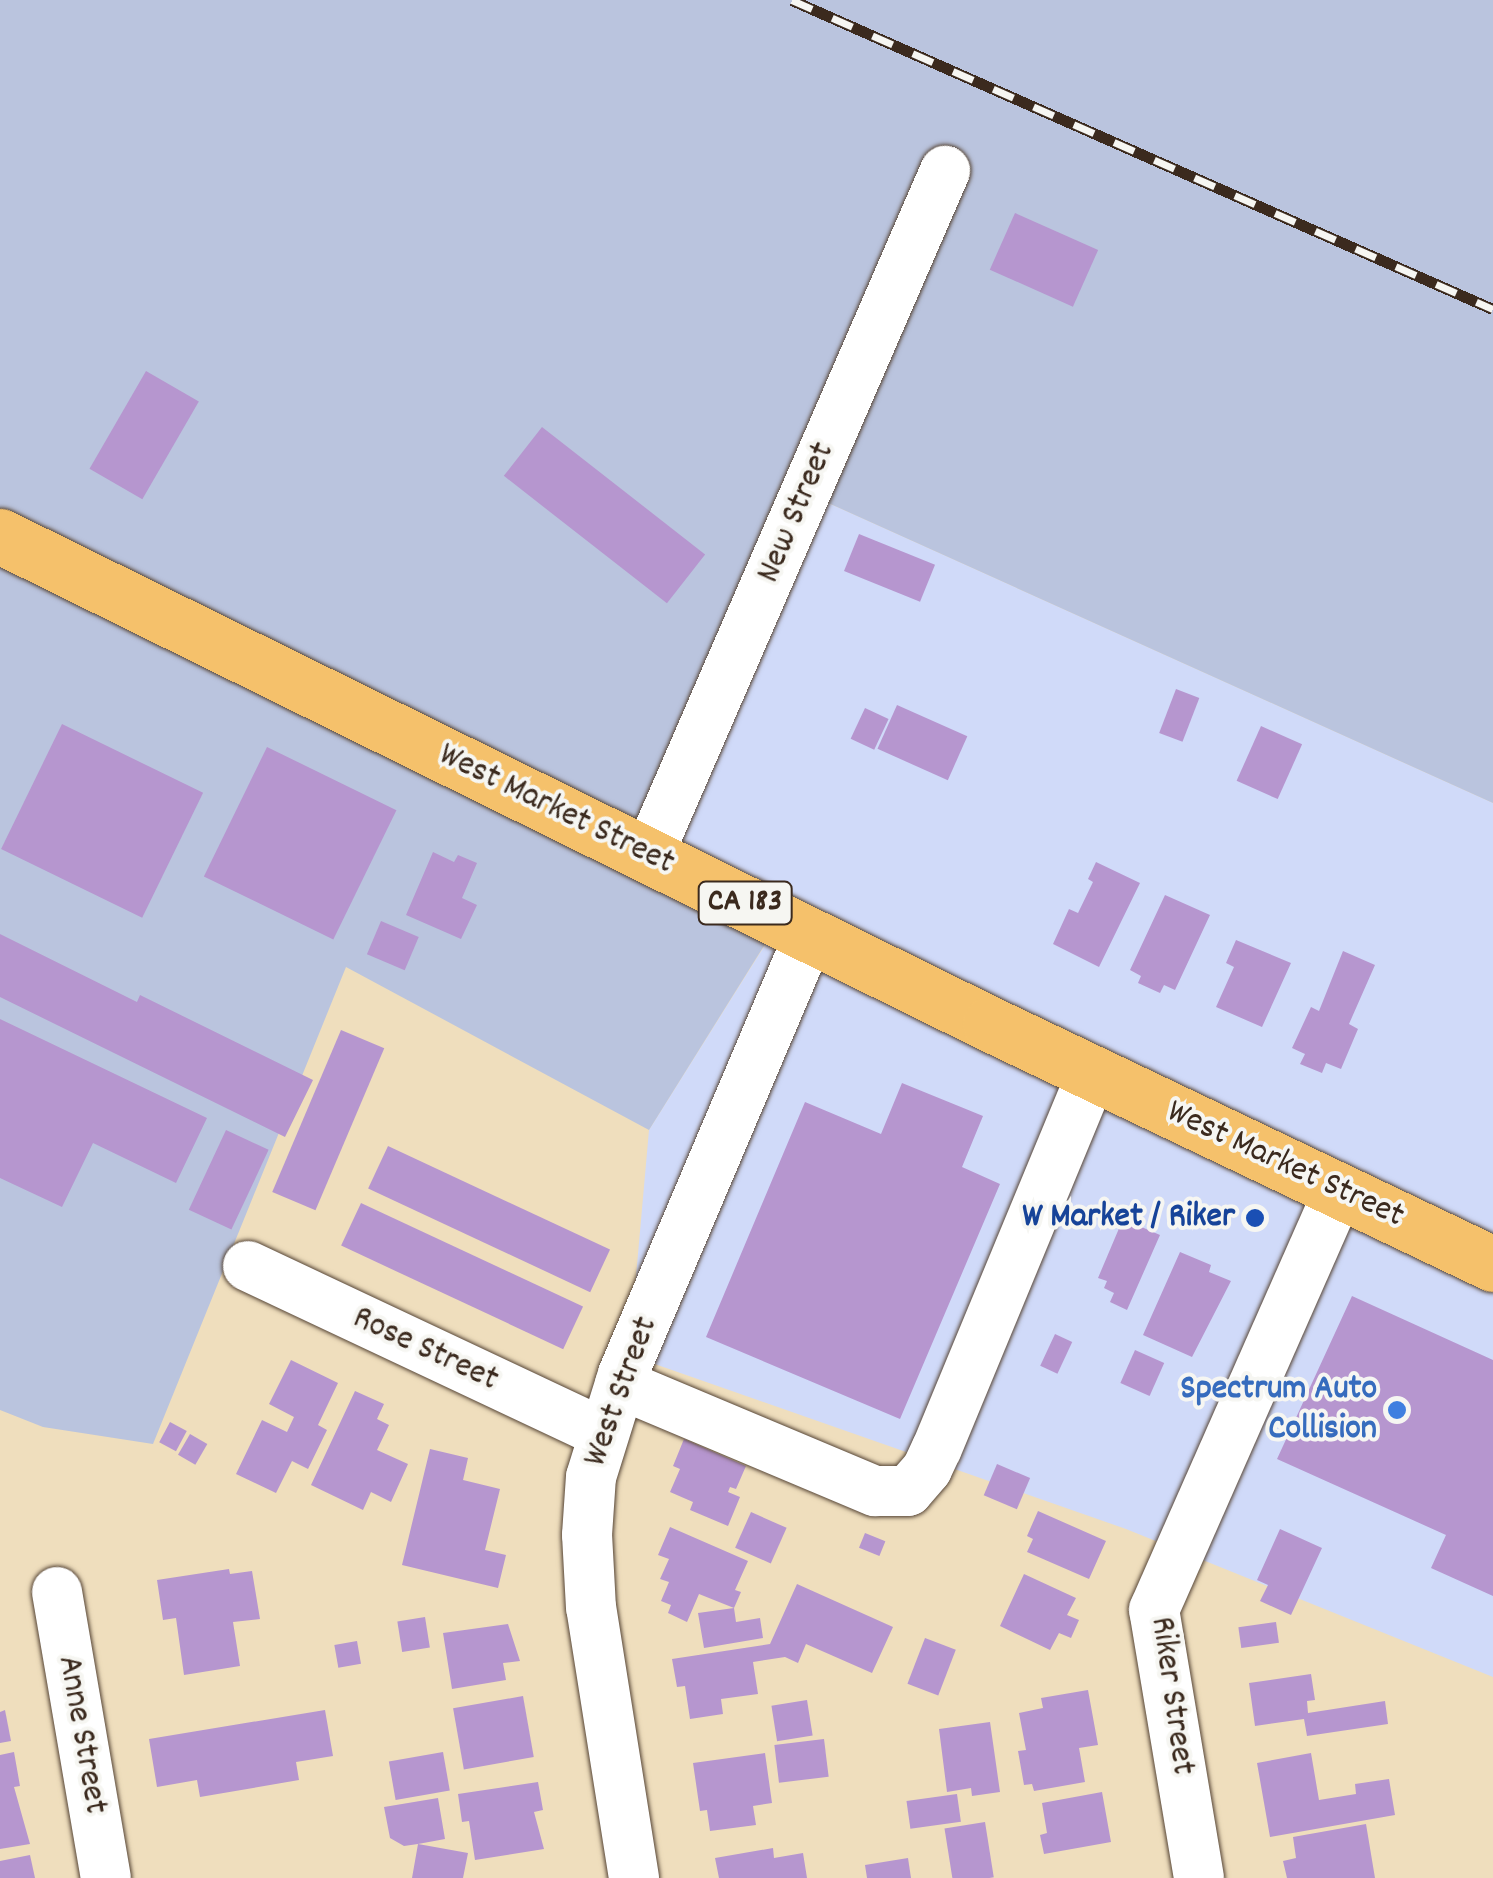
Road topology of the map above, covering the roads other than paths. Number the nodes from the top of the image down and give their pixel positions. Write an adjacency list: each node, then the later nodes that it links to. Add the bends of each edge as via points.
1 (945, 171): 3 (street, New Street)
2 (0, 536): 3 (main road, West Market Street / CA 183)
3 (648, 856): 4 (main road, West Market Street / CA 183)
4 (809, 935): 5 (main road, West Market Street / CA 183); 9 (street, West Street)
5 (1092, 1073): 6 (main road, West Market Street / CA 183); 9 (street, via 937,1448 908,1491 875,1491)
6 (1338, 1192): 7 (main road, West Market Street / CA 183); 14 (street, Riker Street, via 1154,1610)
7 (1493, 1264)
8 (248, 1266): 10 (street, Rose Street)
9 (620, 1384): 10 (street, West Street)
10 (603, 1433): 13 (street, West Street, via 590,1477 590,1608)
11 (57, 1592): 12 (street, Anne Street)
12 (106, 1878)
13 (634, 1878)
14 (1200, 1878)

